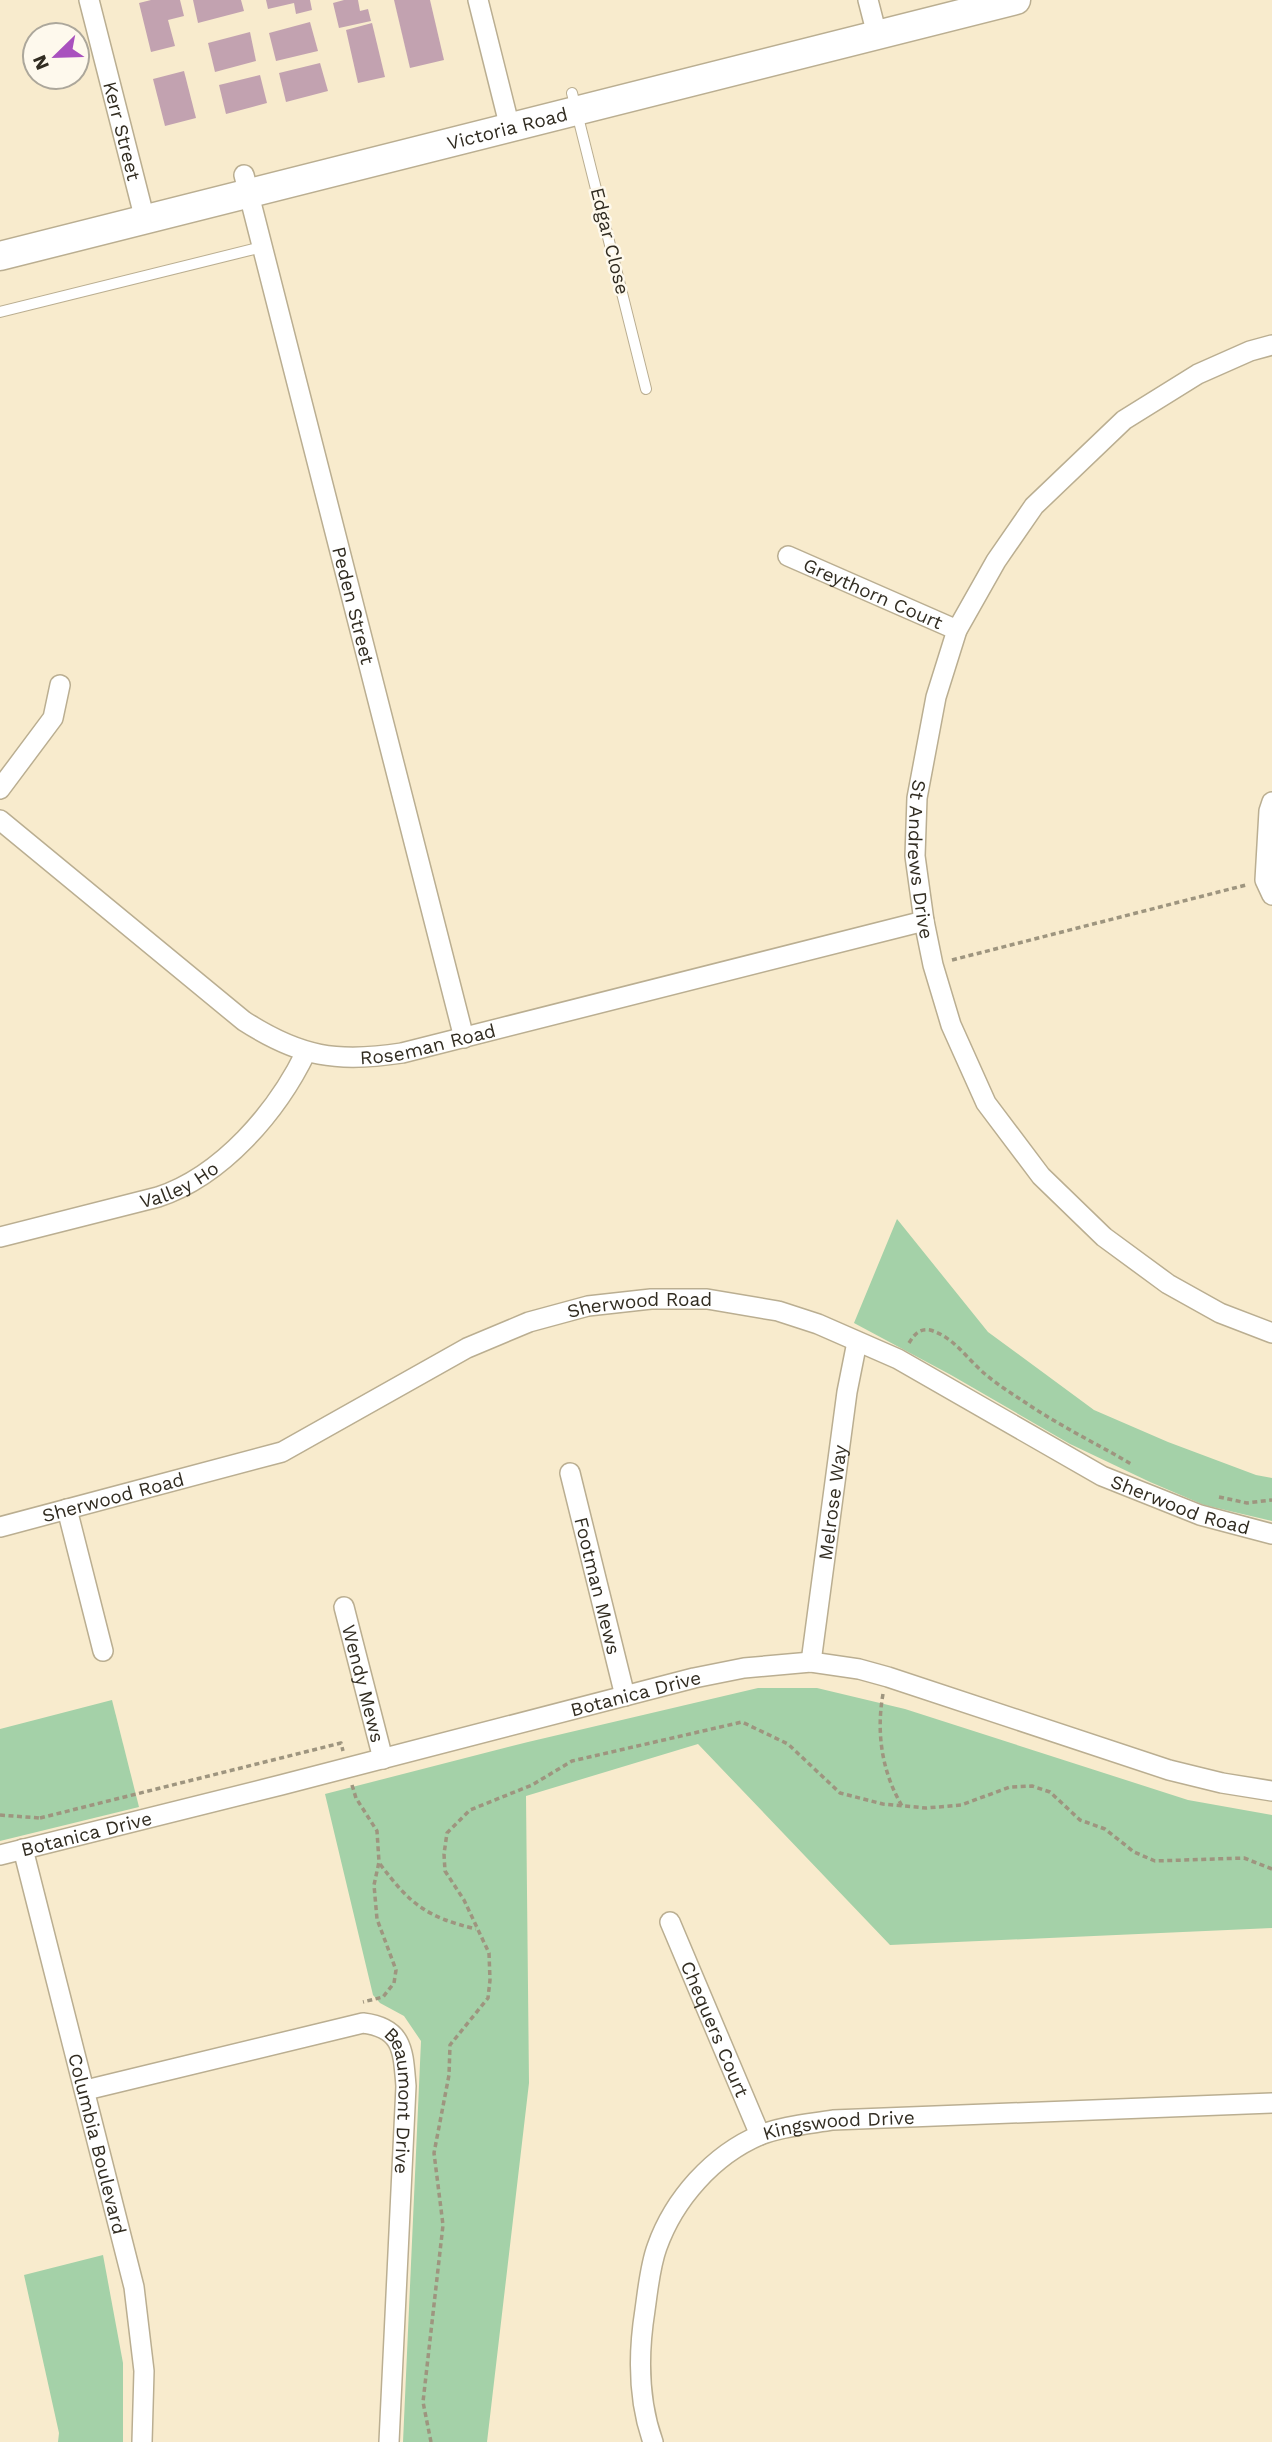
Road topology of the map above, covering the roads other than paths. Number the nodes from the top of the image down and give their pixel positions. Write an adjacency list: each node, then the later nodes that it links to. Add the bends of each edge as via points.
1 (89, 0): 9 (street, Kerr Street)
2 (478, 0): 7 (street)
3 (940, 0): 5 (main road, Victoria Road)
4 (1016, 0): 5 (main road, Victoria Road)
5 (873, 17): 6 (main road, Victoria Road)
6 (575, 102): 7 (main road, Victoria Road); 15 (lane, Edgar Close)
7 (508, 119): 8 (main road, Victoria Road)
8 (246, 185): 9 (main road, Victoria Road); 11 (street, Peden Street)
9 (143, 211): 10 (main road, Victoria Road); 12 (main road, Victoria Road)
10 (0, 237)
11 (262, 247): 13 (lane); 24 (street, Peden Street)
12 (0, 256)
13 (0, 312)
14 (1272, 345): 17 (street, St Andrews Drive, via 1198,373 1124,420 1034,506)
15 (646, 390)
16 (788, 556): 17 (street, Greythorn Court)
17 (957, 630): 23 (street, St Andrews Drive, via 936,697 917,798 915,856)
18 (60, 685): 19 (street, via 52,718)
19 (0, 789)
20 (1272, 802): 22 (street)
21 (0, 820): 25 (street, Roseman Road, via 244,1021 284,1045)
22 (1269, 887)
23 (923, 921): 24 (street, Roseman Road); 27 (street, St Andrews Drive, via 951,1025 986,1103 1041,1176 1104,1237 1168,1284)
24 (464, 1038): 25 (street, Roseman Road, via 377,1057)
25 (306, 1052): 26 (street, Valley Ho, via 288,1087 240,1144 198,1180 158,1197)
26 (0, 1237)
27 (1272, 1333)
28 (858, 1342): 30 (street, Sherwood Road, via 778,1311 707,1299 588,1306 530,1322 467,1348 282,1452); 32 (street, Sherwood Road, via 898,1359 1102,1476 1200,1515); 35 (street, Melrose Way, via 847,1392)
29 (570, 1473): 36 (street, Footman Mews)
30 (66, 1509): 31 (street, Sherwood Road); 34 (street)
31 (0, 1527)
32 (1272, 1534)
33 (344, 1607): 37 (street, Wendy Mews)
34 (103, 1651)
35 (811, 1662): 36 (street, Botanica Drive, via 744,1668); 38 (street, Botanica Drive, via 888,1677 1169,1769)
36 (625, 1696): 37 (street, Botanica Drive)
37 (383, 1759): 39 (street, Botanica Drive)
38 (1272, 1791)
39 (23, 1849): 40 (street, Botanica Drive); 42 (street, Columbia Boulevard)
40 (0, 1855)
41 (670, 1922): 44 (street, Chequers Court)
42 (86, 2090): 45 (street, Columbia Boulevard, via 134,2287 144,2371); 46 (street, Beaumont Drive, via 363,2023 395,2036 402,2049 406,2086)
43 (1272, 2103): 44 (street, Kingswood Drive, via 833,2120)
44 (760, 2135): 47 (street, Kingswood Drive, via 715,2163 691,2187 657,2247 642,2329 640,2377)
45 (142, 2442)
46 (389, 2442)
47 (653, 2442)

